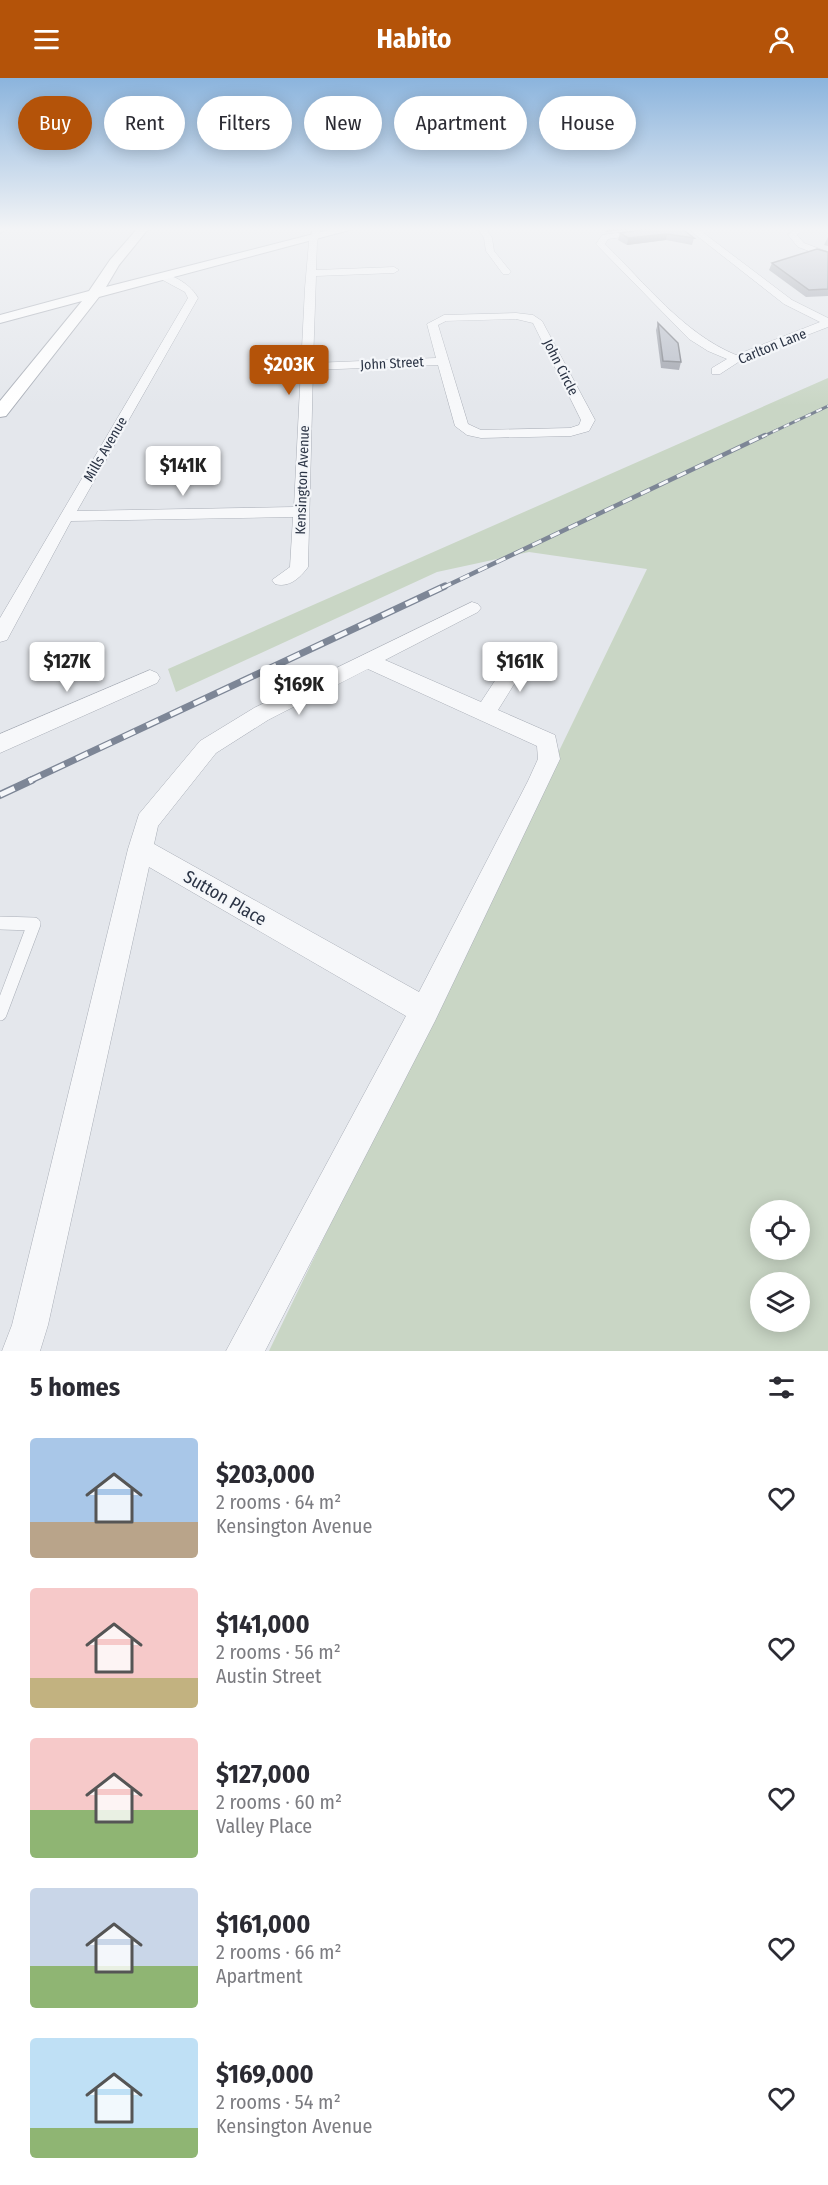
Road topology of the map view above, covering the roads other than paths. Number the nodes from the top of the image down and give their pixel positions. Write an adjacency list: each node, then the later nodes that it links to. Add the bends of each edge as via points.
1 (98, 287): 7 (main road)
2 (119, 287): 7 (main road)
3 (184, 287): 16 (street, Mills Avenue, via 193,298 191,302)
4 (310, 287): 12 (street, Kensington Avenue)
5 (643, 287): 10 (street, via 693,337)
6 (769, 287): 9 (street)
7 (94, 294): 8 (main road); 14 (main road)
8 (0, 319)
9 (828, 323): 10 (street, Carlton Lane)
10 (736, 359): 13 (street, Carlton Lane)
11 (443, 361): 11 (street, John Circle, via 435,321 516,316 534,319 587,424 571,432 472,432 462,426); 12 (street, John Street)
12 (306, 367): 15 (street, Kensington Avenue)
13 (716, 371)
14 (0, 412)
15 (301, 512): 16 (street); 17 (street, Kensington Avenue, via 299,567)
16 (66, 516): 19 (street, Mills Avenue)
17 (281, 580)
18 (472, 608): 21 (street)
19 (0, 635)
20 (524, 652): 23 (street)
21 (366, 660): 23 (street); 25 (street, via 261,714 208,747 147,822)
22 (150, 678): 24 (street)
23 (485, 713): 27 (street, via 547,741 549,759)
24 (0, 744)
25 (140, 849): 27 (street, Sutton Place); 29 (street)
26 (0, 923): 28 (lane, via 34,924)
27 (425, 1011): 30 (street)
28 (0, 1014)
29 (21, 1351)
30 (245, 1351)

